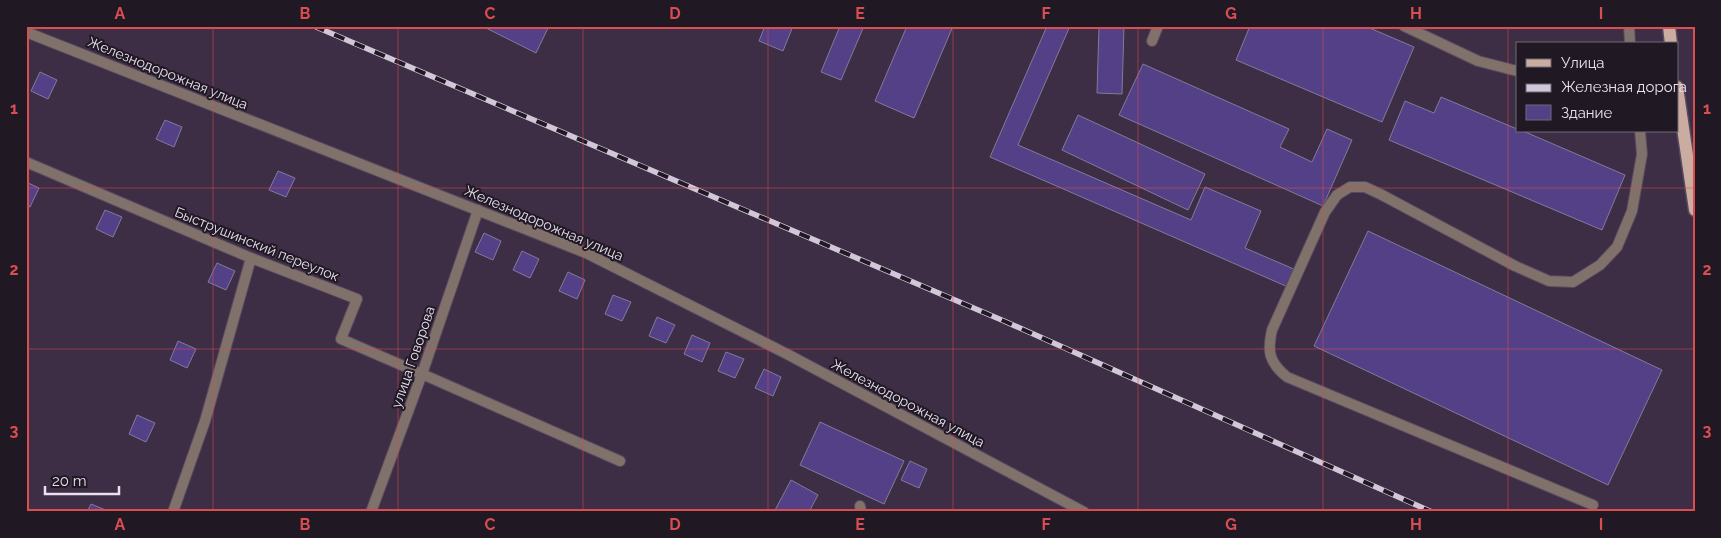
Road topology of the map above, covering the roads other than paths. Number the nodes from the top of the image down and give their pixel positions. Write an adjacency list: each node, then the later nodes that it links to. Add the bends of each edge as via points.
1 (1158, 26): 6 (street)
2 (1404, 26): 9 (street, via 1478,61)
3 (1628, 26): 7 (street)
4 (1669, 26): 8 (main road)
5 (26, 32): 13 (street, Железнодорожная улица)
6 (1152, 41)
7 (1630, 42)
8 (1671, 42)
9 (1516, 71)
10 (1678, 93): 14 (main road)
11 (1640, 132): 18 (street, via 1642,154 1632,211 1616,248 1600,265 1573,282 1549,281 1515,266 1365,187 1350,187 1337,194 1325,212 1272,330 1269,345 1270,355 1286,377)
12 (26, 162): 15 (street, Быструшинский переулок)
13 (478, 210): 16 (street, улица Говорова); 21 (street, Железнодорожная улица, via 586,253 787,354)
14 (1695, 210)
15 (251, 258): 16 (street, Быструшинский переулок, via 357,299 341,339); 19 (street, via 205,421)
16 (422, 374): 17 (street); 20 (street, улица Говорова)
17 (620, 461)
18 (1593, 505)
19 (173, 512)
20 (372, 512)
21 (1084, 512)

